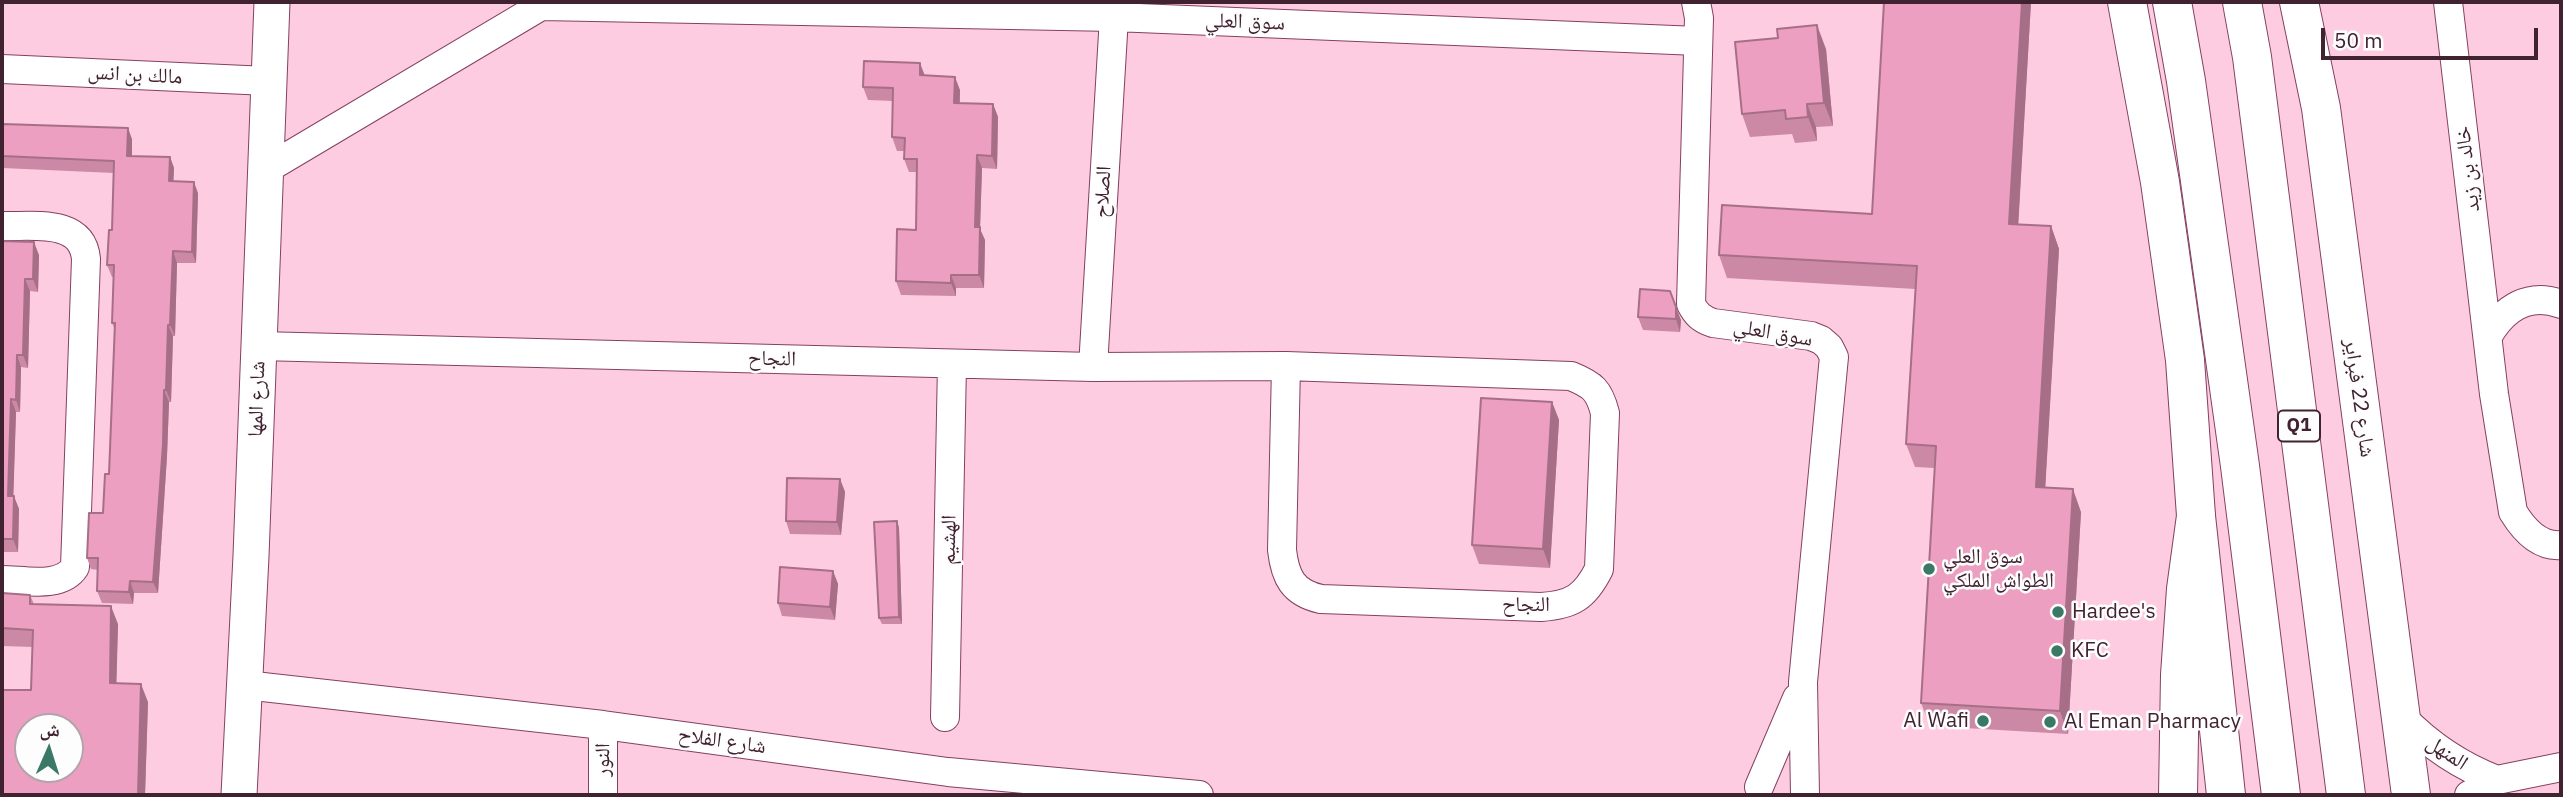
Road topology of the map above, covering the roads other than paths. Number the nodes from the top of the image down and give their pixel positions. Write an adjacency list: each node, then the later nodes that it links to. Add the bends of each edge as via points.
1 (272, 2): 11 (street, شارع المها)
2 (1696, 2): 9 (street, سوق العلي)
3 (2127, 2): 20 (main road, via 2160,182 2185,360)
4 (2172, 2): 37 (main road, via 2240,466)
5 (2242, 2): 38 (main road, Q1)
6 (2299, 2): 26 (main road, شارع 22 فبراير, via 2320,108)
7 (2448, 2): 15 (street, خالد بن زيد)
8 (1114, 17): 9 (street, سوق العلي); 12 (street, سوق العلي, via 541,6); 19 (street, الصلاح)
9 (1698, 41): 23 (street, سوق العلي, via 1691,304 1703,320 1713,323 1811,336 1829,347 1833,357)
10 (2, 69): 11 (street, مالك بن انس)
11 (268, 82): 12 (street, شارع المها)
12 (265, 170): 16 (street, شارع المها)
13 (2, 226): 22 (street, via 62,228 72,232 85,248 86,259 75,567 58,581)
14 (2561, 304): 15 (street, via 2531,300 2513,307 2498,319)
15 (2488, 336): 21 (street, خالد بن زيد, via 2513,512 2538,540)
16 (258, 346): 17 (street, النجاح); 24 (street, شارع المها)
17 (952, 364): 19 (street, النجاح); 25 (street, الهشيم)
18 (1286, 366): 18 (street, النجاح, via 1554,374 1588,383 1600,396 1605,413 1598,569 1591,586 1560,606 1541,607 1321,599 1296,589 1287,578 1282,550); 19 (street, النجاح)
19 (1093, 367)
20 (2196, 516): 35 (main road, via 2180,675); 36 (main road)
21 (2561, 545)
22 (2, 580)
23 (1803, 682): 30 (street, سوق العلي); 34 (street, سوق العلي)
24 (245, 685): 27 (street, شارع الفلاح); 31 (street, شارع المها)
25 (945, 717)
26 (2402, 717): 29 (street, المنهل, via 2436,748); 39 (main road, شارع 22 فبراير)
27 (603, 725): 32 (street, النور); 33 (street, شارع الفلاح, via 948,772)
28 (2561, 767): 29 (street, المنهل)
29 (2497, 780): 40 (street, المنهل)
30 (1748, 793): 34 (street, via 1771,784)
31 (239, 795)
32 (603, 795)
33 (1199, 795)
34 (1803, 795)
35 (2178, 795)
36 (2226, 795)
37 (2281, 795)
38 (2346, 795)
39 (2411, 795)
40 (2469, 795)

